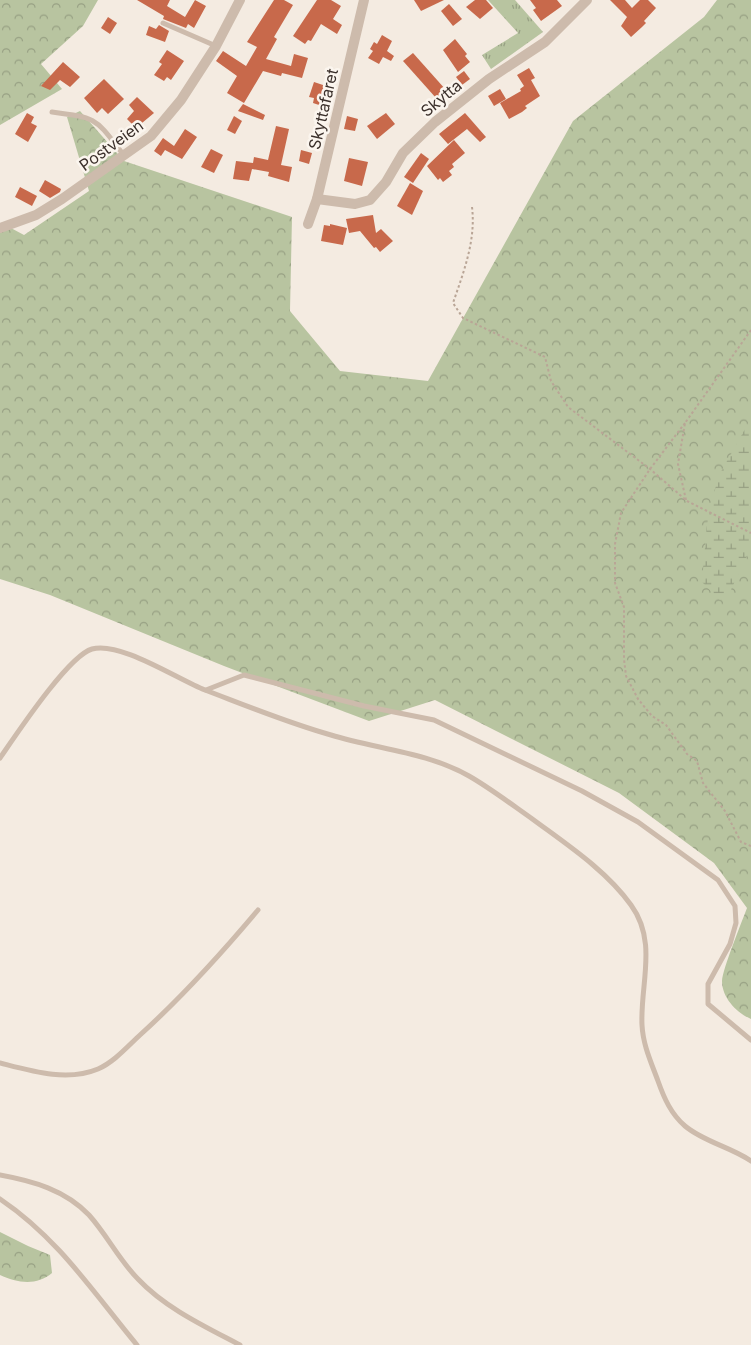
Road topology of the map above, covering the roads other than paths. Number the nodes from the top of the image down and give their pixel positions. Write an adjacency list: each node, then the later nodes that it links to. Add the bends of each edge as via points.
1 (240, 0): 6 (street, Postveien)
2 (364, 0): 3 (street, Skyttafaret); 9 (street, Skyttafaret)
3 (375, 0)
4 (587, 0): 9 (street, Skytta, via 545,42 489,78 435,122 403,153 386,182 370,200 355,204)
5 (163, 23): 6 (lane)
6 (216, 46): 8 (street, Postveien, via 164,122 151,136)
7 (52, 112): 8 (lane, via 95,120)
8 (123, 154): 11 (street, Postveien, via 36,215)
9 (318, 200): 10 (street, Skyttafaret)
10 (308, 224)
11 (0, 228)
12 (205, 690): 13 (lane, via 120,650 103,647 90,650 66,670); 15 (lane, via 244,675 364,706 434,720 582,791 638,822 718,880 735,906 736,923 730,944 708,984 708,1004); 17 (lane, via 330,735 447,765 503,798 604,876 633,907 644,932 643,1036 665,1100 687,1128)
13 (0, 758)
14 (258, 910): 16 (lane, via 171,1007 114,1059 98,1069 60,1075)
15 (751, 1040)
16 (0, 1063)
17 (751, 1161)
18 (0, 1175): 21 (lane, via 31,1181 72,1200 88,1215 139,1280 205,1327)
19 (0, 1199): 20 (lane, via 57,1245)
20 (137, 1345)
21 (240, 1345)

